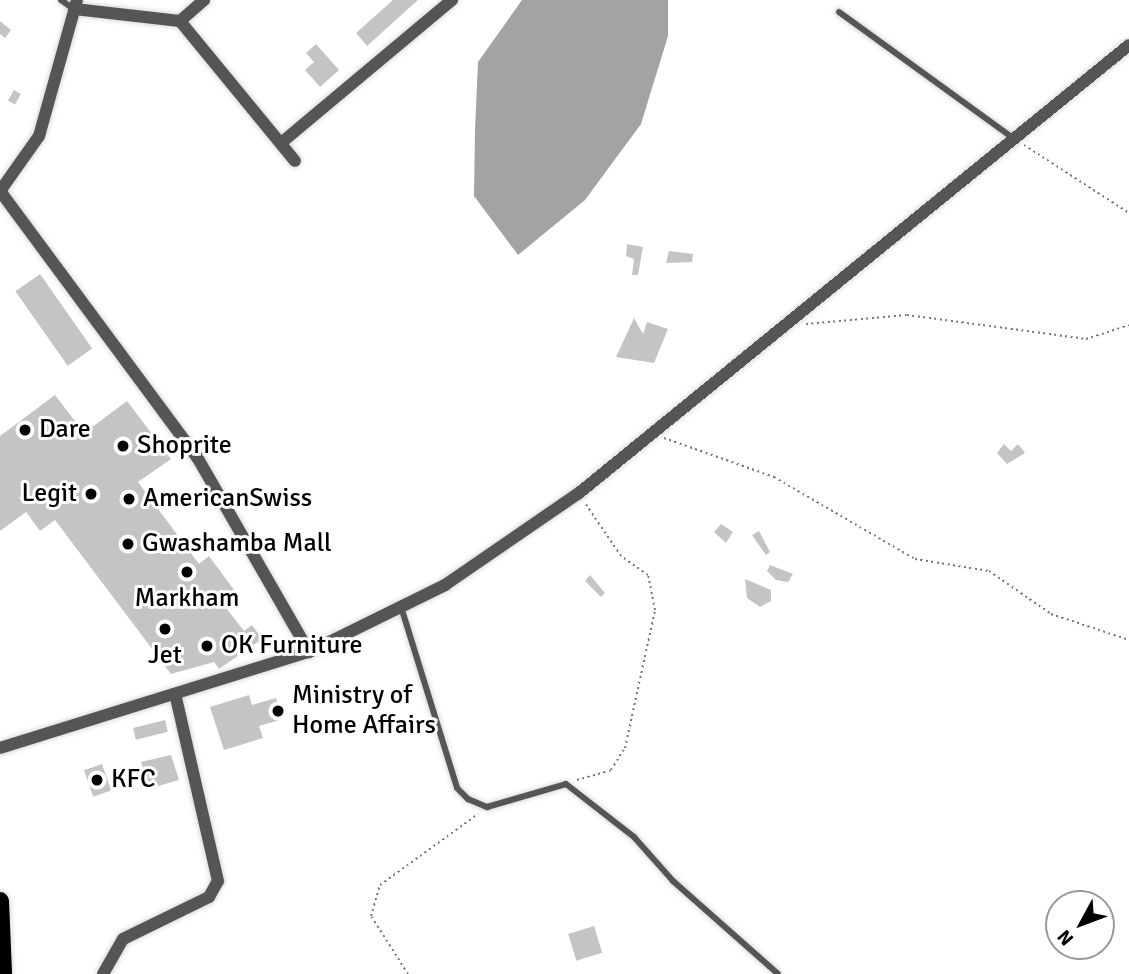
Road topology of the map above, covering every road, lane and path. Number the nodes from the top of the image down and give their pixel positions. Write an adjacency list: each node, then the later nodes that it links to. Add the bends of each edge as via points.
1 (61, 0): 4 (lane)
2 (204, 0): 6 (street)
3 (452, 0): 9 (street)
4 (76, 5): 6 (street); 18 (street, via 39,136 0,191 197,457)
5 (839, 12): 8 (lane)
6 (180, 21): 9 (street)
7 (1129, 45): 8 (street)
8 (1013, 138): 11 (path); 14 (street)
9 (281, 143): 10 (street)
10 (295, 161)
11 (1129, 213)
12 (1129, 325): 13 (path, via 1086,339 906,315)
13 (799, 326)
14 (653, 434): 15 (street); 17 (path, via 774,477 915,559 989,571 1051,614)
15 (579, 492): 16 (street); 21 (path, via 612,545 648,575 655,610 618,762)
16 (402, 610): 18 (street); 22 (lane, via 457,788)
17 (1129, 640)
18 (309, 652): 19 (street)
19 (175, 694): 20 (street); 25 (street, via 218,881 209,897 122,939)
20 (0, 748)
21 (566, 784): 22 (lane); 27 (lane, via 634,837 673,881)
22 (487, 807): 26 (path, via 380,885 371,916)
23 (0, 901): 24 (main road)
24 (3, 974)
25 (103, 974)
26 (408, 974)
27 (778, 974)

